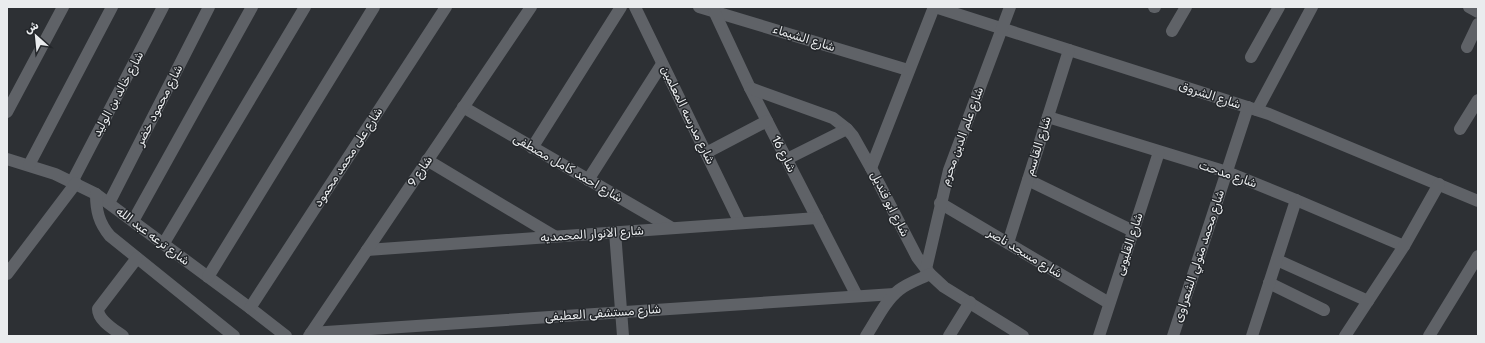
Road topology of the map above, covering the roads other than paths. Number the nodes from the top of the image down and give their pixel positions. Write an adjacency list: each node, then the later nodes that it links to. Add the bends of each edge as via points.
1 (63, 7): 33 (street)
2 (112, 7): 44 (street)
3 (163, 7): 49 (street, شارع خالد بن الوليد)
4 (210, 7): 54 (street, شارع محمود خضر)
5 (252, 7): 57 (street)
6 (305, 7): 63 (street)
7 (374, 7): 72 (street)
8 (446, 7): 79 (street, شارع على محمد محمود)
9 (531, 7): 31 (street, شارع 9)
10 (621, 7): 38 (street)
11 (635, 7): 27 (street, شارع مدرسه المعلمين)
12 (699, 7): 19 (street, شارع الشيماء)
13 (934, 7): 22 (street, شارع الشروق); 28 (street)
14 (1010, 7): 22 (street, شارع علم الدين محرم)
15 (1186, 7): 23 (street)
16 (1279, 7): 26 (street)
17 (1312, 7): 32 (street, شارع محمد متولي الشعراوى)
18 (1469, 7): 20 (street)
19 (720, 11): 28 (street, شارع الشيماء); 29 (street, شارع 16)
20 (1478, 12)
21 (1478, 24): 24 (street)
22 (1002, 28): 25 (street, شارع الشروق); 55 (street, شارع علم الدين محرم, via 949,170)
23 (1172, 31)
24 (1467, 47)
25 (1069, 50): 32 (street, شارع الشروق); 34 (street, شارع القاسم)
26 (1251, 57)
27 (662, 64): 40 (street, شارع مدرسه المعلمين); 47 (street)
28 (908, 70): 45 (street)
29 (750, 88): 35 (street, شارع 16); 36 (street, شارع ابو قنديل, via 833,118)
30 (1478, 100): 37 (street)
31 (463, 107): 38 (street, شارع احمد كامل مصطفى); 43 (street, شارع 9)
32 (1253, 108): 46 (street, شارع محمد متولي الشعراوى); 50 (street, شارع الشروق)
33 (7, 112)
34 (1048, 116): 39 (street, شارع مدحت); 48 (street, شارع القاسم)
35 (767, 121): 40 (street); 42 (street, شارع 16)
36 (847, 129): 42 (street); 45 (street, شارع ابو قنديل)
37 (1460, 129)
38 (532, 148): 47 (street, شارع احمد كامل مصطفى)
39 (1159, 152): 46 (street, شارع مدحت); 60 (street, شارع القليوبى)
40 (706, 153): 58 (street, شارع مدرسه المعلمين)
41 (7, 159): 44 (street, شارع ترعه عبد الله)
42 (787, 159): 56 (street, شارع 16)
43 (427, 160): 62 (street); 66 (street, شارع 9)
44 (29, 165): 49 (street, شارع ترعه عبد الله)
45 (871, 168): 70 (street, شارع ابو قنديل, via 913,250)
46 (1227, 172): 52 (street, شارع مدحت); 93 (street, شارع محمد متولي الشعراوى)
47 (588, 180): 59 (street, شارع احمد كامل مصطفى)
48 (1028, 180): 60 (street); 64 (street, شارع القاسم)
49 (74, 182): 51 (street, شارع ترعه عبد الله); 71 (street, شارع خالد بن الوليد)
50 (1440, 184): 53 (street, شارع الشروق); 65 (street)
51 (96, 194): 54 (street, شارع ترعه عبد الله); 68 (street, via 96,209 103,228)
52 (1296, 200): 65 (street, شارع مدحت); 69 (street)
53 (1478, 201)
54 (109, 203): 57 (street, شارع ترعه عبد الله)
55 (940, 203): 64 (street, شارع مسجد ناصر); 70 (street, شارع علم الدين محرم)
56 (817, 218): 58 (street, شارع الانوار المحمديه); 75 (street, شارع 16)
57 (134, 221): 63 (street, شارع ترعه عبد الله)
58 (740, 223): 59 (street, شارع الانوار المحمديه)
59 (672, 228): 61 (street, شارع الانوار المحمديه)
60 (1133, 231): 78 (street, شارع القليوبى)
61 (615, 232): 62 (street, شارع الانوار المحمديه); 81 (street)
62 (554, 236): 66 (street, شارع الانوار المحمديه)
63 (164, 243): 72 (street, شارع ترعه عبد الله)
64 (1008, 243): 78 (street, شارع مسجد ناصر)
65 (1404, 246): 76 (street)
66 (367, 250): 83 (street, شارع 9)
67 (1478, 256): 96 (street)
68 (137, 258): 84 (street, via 98,309 103,320); 85 (street)
69 (1277, 260): 73 (street); 76 (street)
70 (928, 272): 74 (street); 77 (street, شارع ابو قنديل, via 944,286)
71 (7, 274)
72 (208, 277): 79 (street, شارع ترعه عبد الله)
73 (1269, 283): 80 (street); 94 (street)
74 (894, 294): 75 (street, شارع مستشفى العطيفى); 89 (street)
75 (857, 296): 81 (street, شارع مستشفى العطيفى)
76 (1368, 301): 95 (street)
77 (970, 302): 90 (street); 91 (street, شارع ابو قنديل)
78 (1109, 303): 92 (street, شارع القليوبى)
79 (250, 308): 86 (street, شارع ترعه عبد الله)
80 (1324, 310)
81 (621, 312): 82 (street, شارع مستشفى العطيفى); 88 (street)
82 (406, 326): 83 (street, شارع مستشفى العطيفى); 87 (street)
83 (310, 334)
84 (124, 336)
85 (234, 336)
86 (286, 336)
87 (418, 336)
88 (623, 336)
89 (866, 336)
90 (949, 336)
91 (1023, 336)
92 (1098, 336)
93 (1172, 336)
94 (1252, 336)
95 (1345, 336)
96 (1429, 336)

